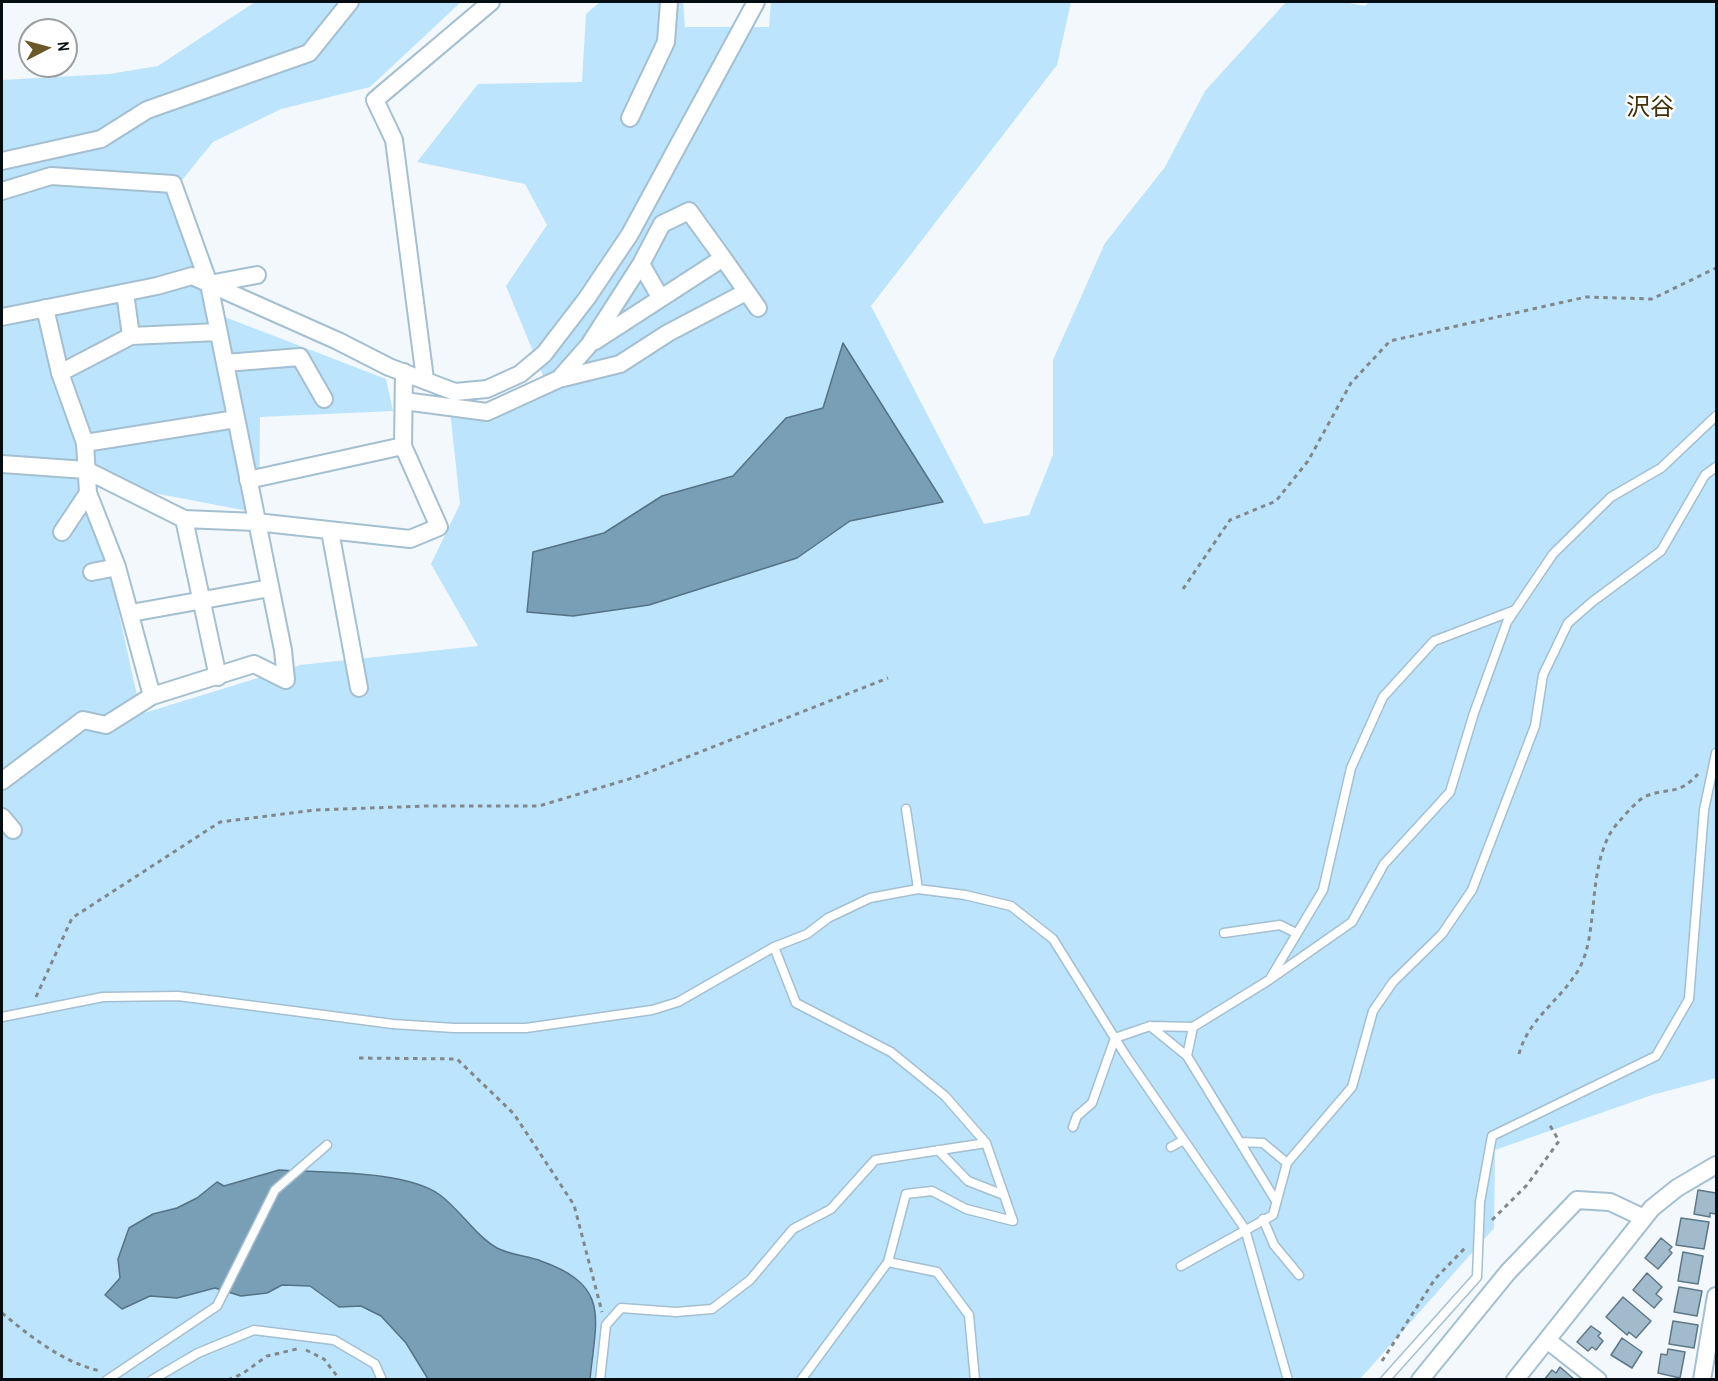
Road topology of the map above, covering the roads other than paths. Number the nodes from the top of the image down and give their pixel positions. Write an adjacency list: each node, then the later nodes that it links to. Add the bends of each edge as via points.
1 (350, 2): 6 (street, via 309,53 147,110 101,139)
2 (490, 2): 24 (street, via 375,100 394,140)
3 (669, 2): 5 (street, via 666,42)
4 (756, 2): 24 (street, via 630,234 544,354 520,374 487,389 455,392)
5 (630, 118)
6 (2, 161)
7 (2, 191): 11 (street, via 51,176 173,184)
8 (723, 258): 9 (street, via 689,212 662,224); 12 (street); 14 (street)
9 (641, 264): 14 (street); 20 (street)
10 (258, 276): 11 (street)
11 (209, 284): 13 (street, via 192,276); 18 (street); 22 (street)
12 (746, 292): 16 (street); 25 (street, via 668,333 620,364)
13 (125, 293): 15 (street); 19 (street)
14 (660, 297): 20 (street)
15 (45, 308): 17 (street); 23 (street)
16 (758, 308)
17 (2, 317)
18 (218, 332): 19 (street); 21 (street)
19 (131, 336): 23 (street)
20 (589, 345): 25 (street)
21 (225, 363): 26 (street, via 300,357); 29 (street)
22 (404, 372): 24 (street); 27 (street)
23 (60, 373): 30 (street)
24 (425, 379)
25 (559, 379): 27 (street, via 487,412)
26 (324, 399)
27 (404, 401): 31 (street)
28 (1716, 416): 45 (lane, via 1661,468 1611,497 1553,554)
29 (236, 419): 30 (street); 35 (street)
30 (84, 443): 34 (street)
31 (403, 446): 35 (street); 39 (street, via 439,526 410,539)
32 (1716, 467): 70 (lane, via 1704,475 1660,551 1568,623 1543,675 1535,726 1472,890 1442,934 1393,982 1373,1011 1352,1087)
33 (2, 468): 34 (street)
34 (86, 470): 36 (street); 37 (street)
35 (248, 480): 38 (street)
36 (88, 493): 40 (street); 41 (street)
37 (184, 519): 38 (street); 44 (street)
38 (256, 522): 39 (street); 43 (street)
39 (330, 531): 48 (street)
40 (62, 532)
41 (117, 567): 42 (street); 46 (street)
42 (92, 572)
43 (270, 588): 44 (street); 47 (street, via 286,680 254,664)
44 (202, 600): 46 (street); 47 (street)
45 (1515, 610): 55 (lane, via 1434,641 1383,697 1351,768 1323,890); 57 (lane, via 1474,713 1450,792 1384,864 1352,922)
46 (131, 614): 49 (street)
47 (218, 676): 49 (street)
48 (360, 688)
49 (152, 696): 51 (street, via 106,725 83,720)
50 (1715, 756): 89 (lane, via 1704,810 1689,999 1656,1056 1492,1136 1480,1202 1477,1277)
51 (2, 781)
52 (906, 809): 53 (lane)
53 (918, 889): 56 (lane, via 870,898 828,918 807,934); 61 (lane, via 1011,906 1053,939)
54 (1224, 933): 55 (lane, via 1280,925)
55 (1296, 933): 57 (lane)
56 (774, 947): 58 (lane, via 678,1002 652,1010 526,1028 393,1024 178,996 104,997); 66 (lane, via 796,1003 891,1052 945,1096)
57 (1269, 980): 60 (lane)
58 (2, 1017)
59 (1150, 1026): 60 (lane); 61 (lane); 62 (lane)
60 (1193, 1027): 62 (lane)
61 (1115, 1038): 63 (lane, via 1092,1103 1077,1116); 64 (lane)
62 (1187, 1056): 65 (lane)
63 (1073, 1127)
64 (1184, 1140): 68 (lane); 76 (lane)
65 (1240, 1142): 70 (lane, via 1263,1143); 73 (lane)
66 (986, 1143): 69 (lane); 72 (lane)
67 (327, 1145): 82 (lane, via 275,1190 217,1305)
68 (1171, 1148)
69 (938, 1150): 72 (lane, via 968,1181); 85 (lane, via 875,1160 831,1209 793,1229 750,1280 712,1310 621,1308 606,1325)
70 (1287, 1163): 73 (lane)
71 (1716, 1165): 74 (street, via 1677,1188)
72 (1004, 1195): 77 (lane, via 1013,1221 966,1209 932,1191 906,1194)
73 (1276, 1201): 75 (lane, via 1273,1215)
74 (1644, 1218): 81 (street); 90 (street, via 1610,1202 1576,1200 1508,1272)
75 (1263, 1219): 76 (lane); 79 (lane, via 1274,1245)
76 (1245, 1229): 78 (lane); 88 (lane)
77 (888, 1262): 86 (lane); 87 (lane, via 937,1272 969,1315)
78 (1181, 1266)
79 (1299, 1275)
80 (1716, 1296): 93 (street)
81 (1547, 1340): 91 (street); 92 (street)
82 (107, 1376)
83 (152, 1380): 84 (lane, via 198,1353 254,1330 334,1340 375,1364)
84 (382, 1380)
85 (600, 1380)
86 (801, 1380)
87 (975, 1380)
88 (1288, 1380)
89 (1385, 1380)
90 (1420, 1380)
91 (1515, 1380)
92 (1598, 1380)
93 (1702, 1380)

